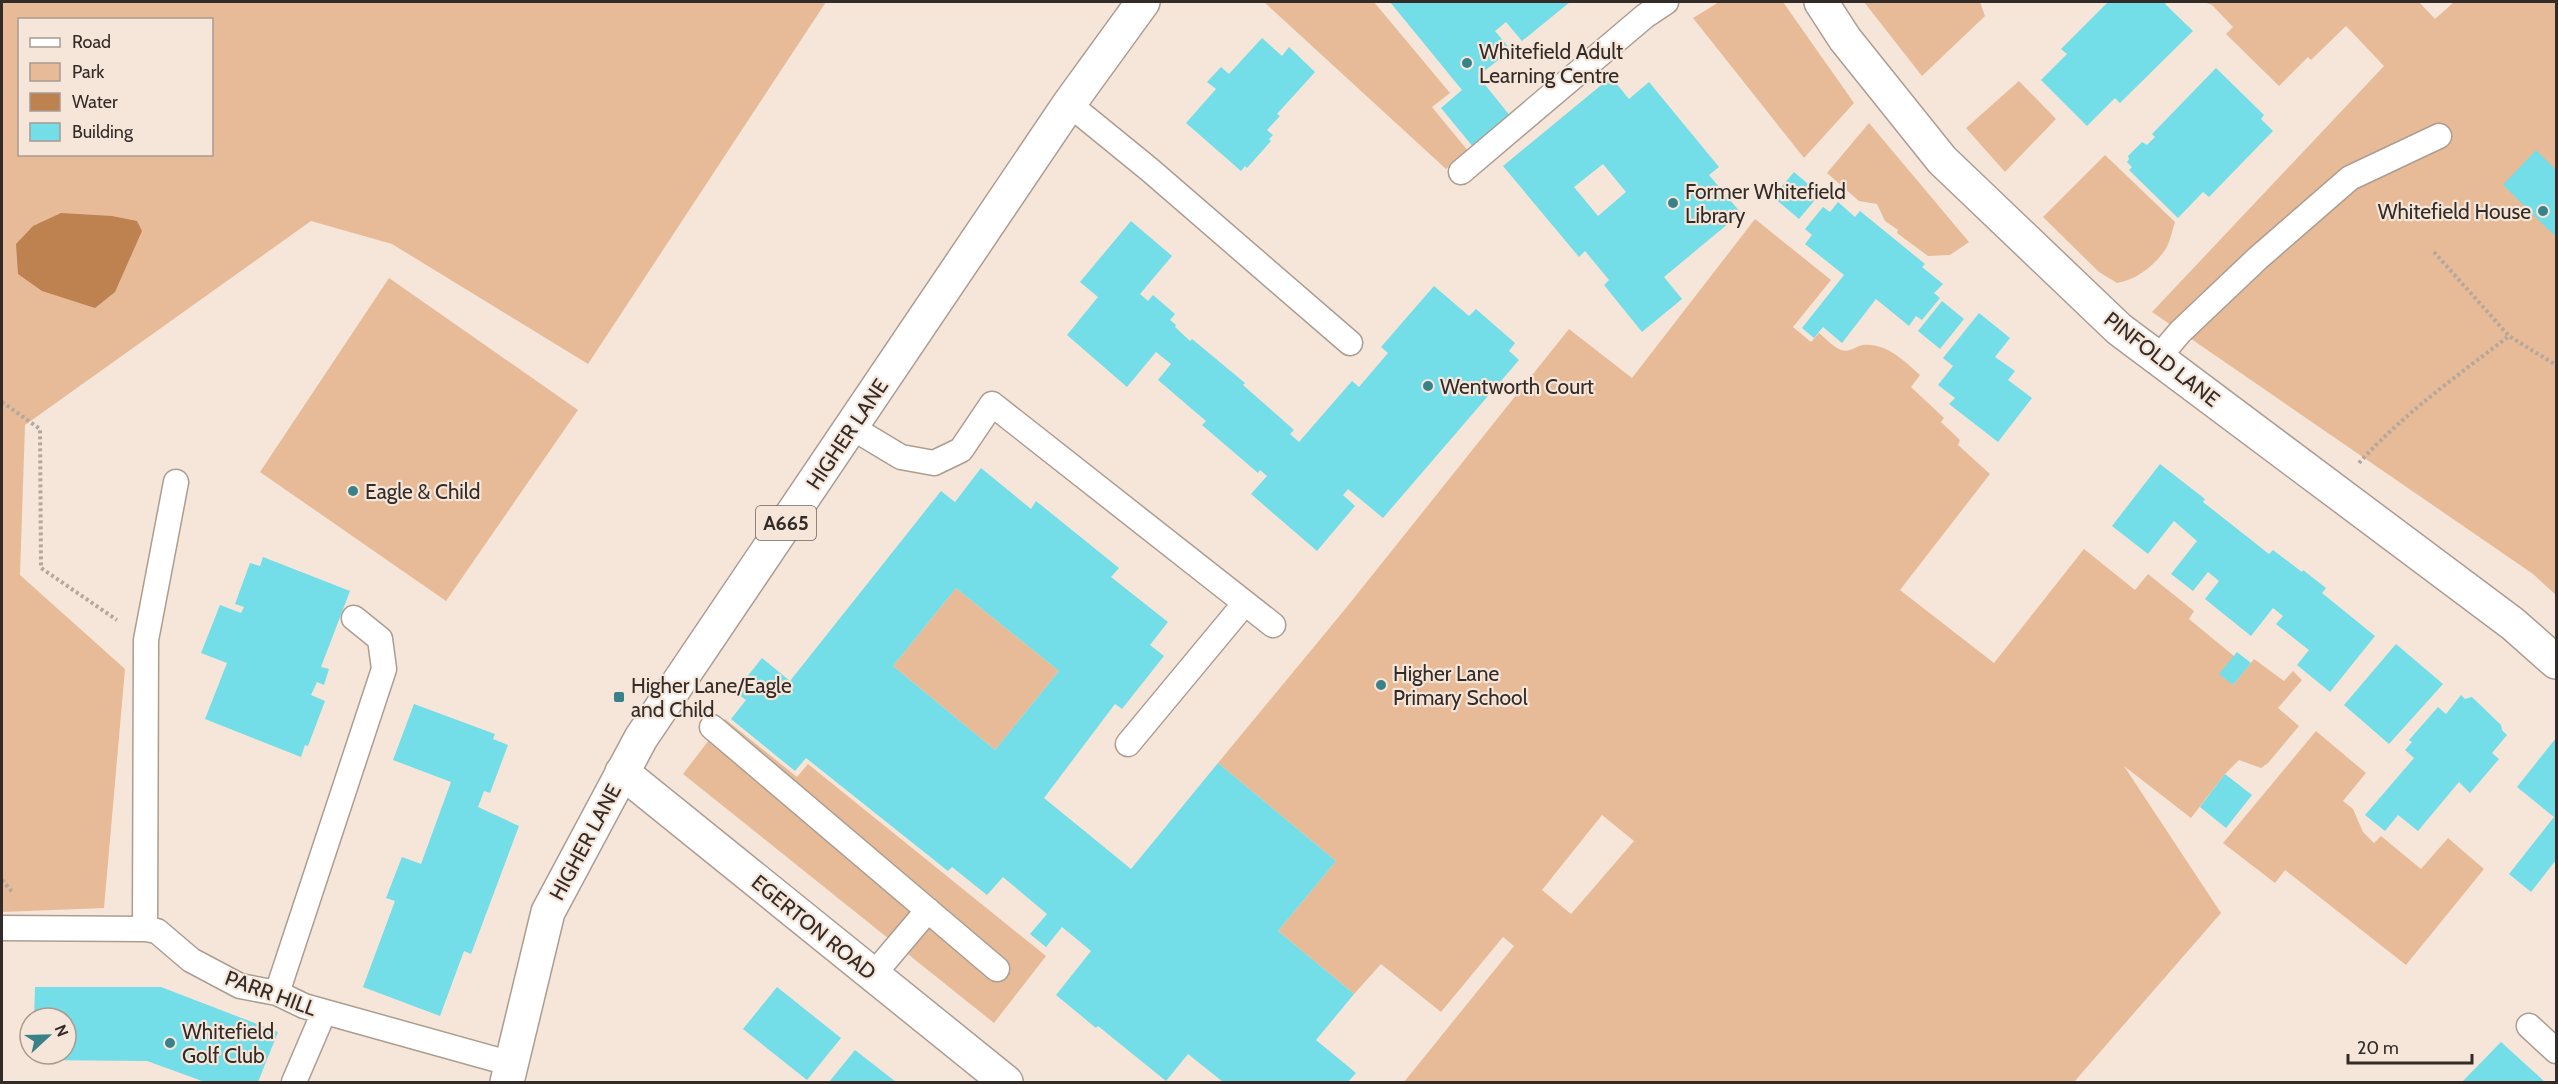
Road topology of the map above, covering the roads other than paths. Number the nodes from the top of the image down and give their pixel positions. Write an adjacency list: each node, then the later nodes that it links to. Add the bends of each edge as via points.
1 (1143, 2): 4 (street, HIGHER LANE / A665)
2 (1665, 2): 6 (lane)
3 (1821, 2): 8 (street, PINFOLD LANE, via 1845,39 1942,160 2119,329)
4 (1069, 104): 7 (lane); 9 (street, HIGHER LANE / A665)
5 (2439, 136): 8 (lane, via 2350,178 2258,258)
6 (1461, 172)
7 (1350, 343)
8 (2158, 358): 14 (street, PINFOLD LANE, via 2513,624)
9 (851, 427): 11 (lane, via 901,457 934,463 961,450 992,404); 17 (street, HIGHER LANE / A665)
10 (176, 482): 20 (lane, via 146,640)
11 (1245, 603): 13 (lane); 16 (lane)
12 (354, 618): 23 (lane, via 380,639 384,669)
13 (1273, 625)
14 (2556, 662)
15 (712, 727): 18 (lane)
16 (1128, 744)
17 (622, 772): 22 (street, EGERTON ROAD); 27 (street, HIGHER LANE / A665, via 548,912)
18 (928, 910): 21 (lane); 22 (lane)
19 (2, 928): 20 (lane, PARR HILL)
20 (145, 929): 23 (lane, PARR HILL, via 157,931 191,960 240,986)
21 (997, 969)
22 (873, 975): 29 (street, EGERTON ROAD)
23 (277, 993): 24 (lane, PARR HILL)
24 (324, 1012): 27 (lane, PARR HILL); 28 (lane)
25 (2529, 1026): 26 (lane)
26 (2556, 1051)
27 (509, 1073)
28 (294, 1083)
29 (1006, 1083)

